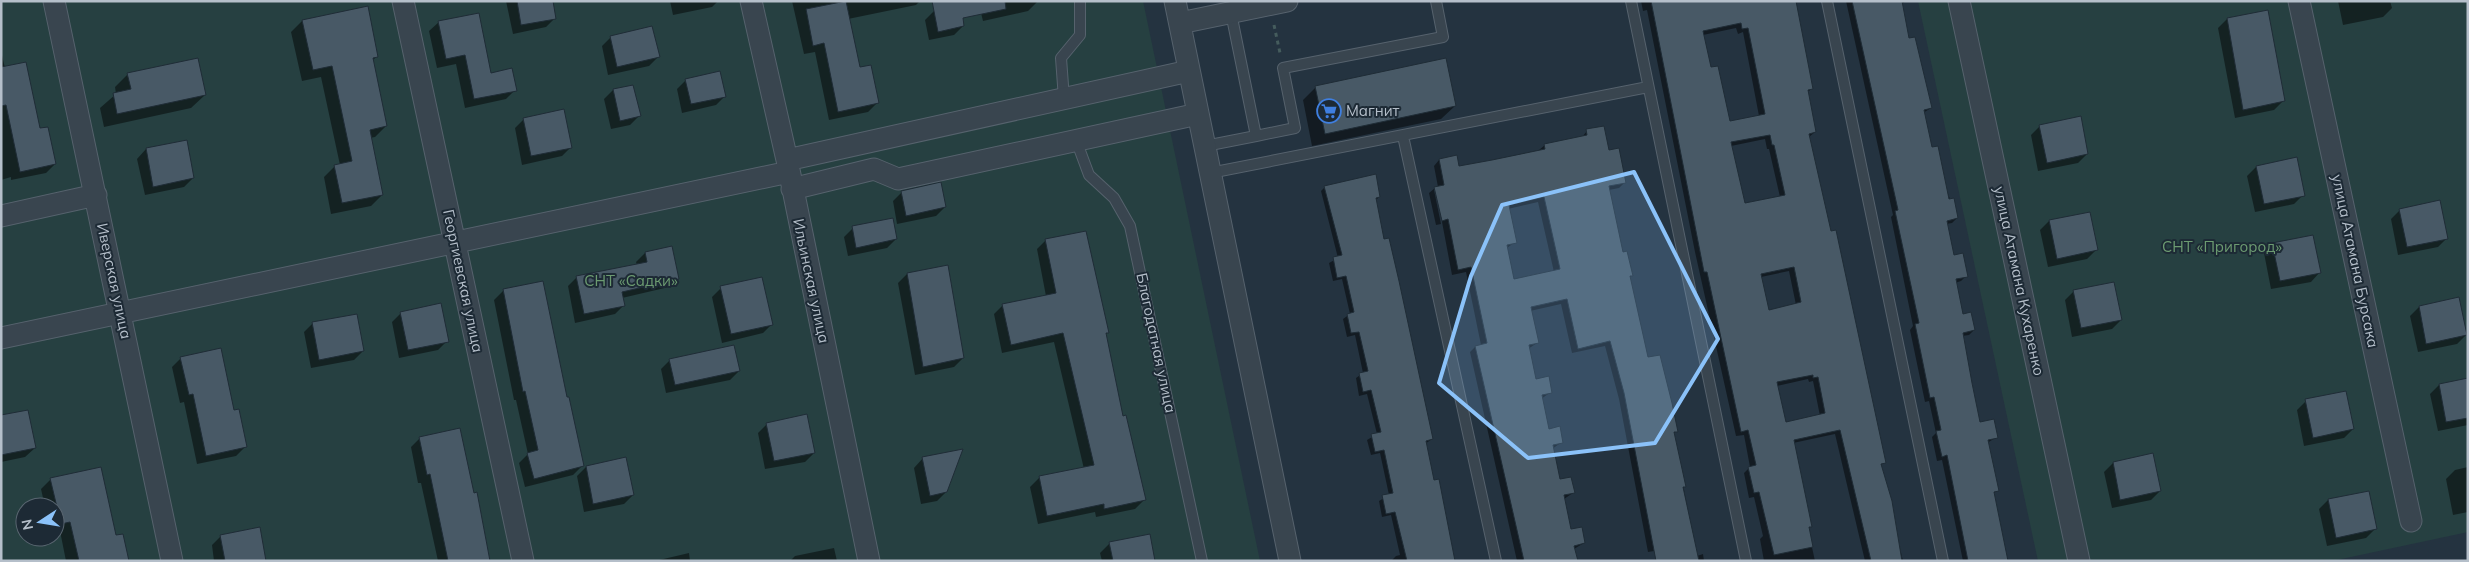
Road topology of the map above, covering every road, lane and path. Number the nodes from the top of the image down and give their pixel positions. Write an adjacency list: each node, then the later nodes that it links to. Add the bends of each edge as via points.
1 (54, 1): 24 (street, Иверская улица)
2 (403, 1): 26 (street, Георгиевская улица)
3 (751, 1): 23 (street, Ильинская улица)
4 (1080, 1): 16 (lane, via 1080,34 1061,58)
5 (1175, 1): 13 (street)
6 (1287, 1): 12 (street)
7 (1436, 1): 18 (lane, via 1443,37 1283,68 1294,128)
8 (1631, 1): 15 (lane)
9 (1826, 1): 37 (lane)
10 (1959, 1): 38 (street, улица Атамана Кухаренко)
11 (2299, 1): 29 (street, улица Атамана Бурсака)
12 (1231, 13): 13 (street); 18 (lane)
13 (1180, 24): 14 (street)
14 (1189, 71): 16 (street); 17 (street)
15 (1648, 87): 19 (lane); 36 (lane)
16 (1064, 99): 23 (street)
17 (1198, 114): 20 (street); 21 (street)
18 (1256, 136): 21 (lane)
19 (1403, 136): 22 (lane); 35 (lane)
20 (1076, 140): 23 (street, via 898,179 874,169); 33 (lane, Благодатная улица, via 1089,175 1114,198 1130,226)
21 (1205, 146): 22 (street)
22 (1210, 173): 34 (street)
23 (789, 174): 26 (street); 32 (street, Ильинская улица)
24 (96, 195): 25 (street); 27 (street, Иверская улица)
25 (1, 216)
26 (455, 242): 27 (street); 31 (street, Георгиевская улица)
27 (121, 312): 28 (street); 30 (street, Иверская улица)
28 (1, 338)
29 (2411, 521)
30 (172, 561)
31 (523, 561)
32 (869, 561)
33 (1202, 561)
34 (1290, 561)
35 (1496, 561)
36 (1746, 561)
37 (1943, 561)
38 (2079, 561)

